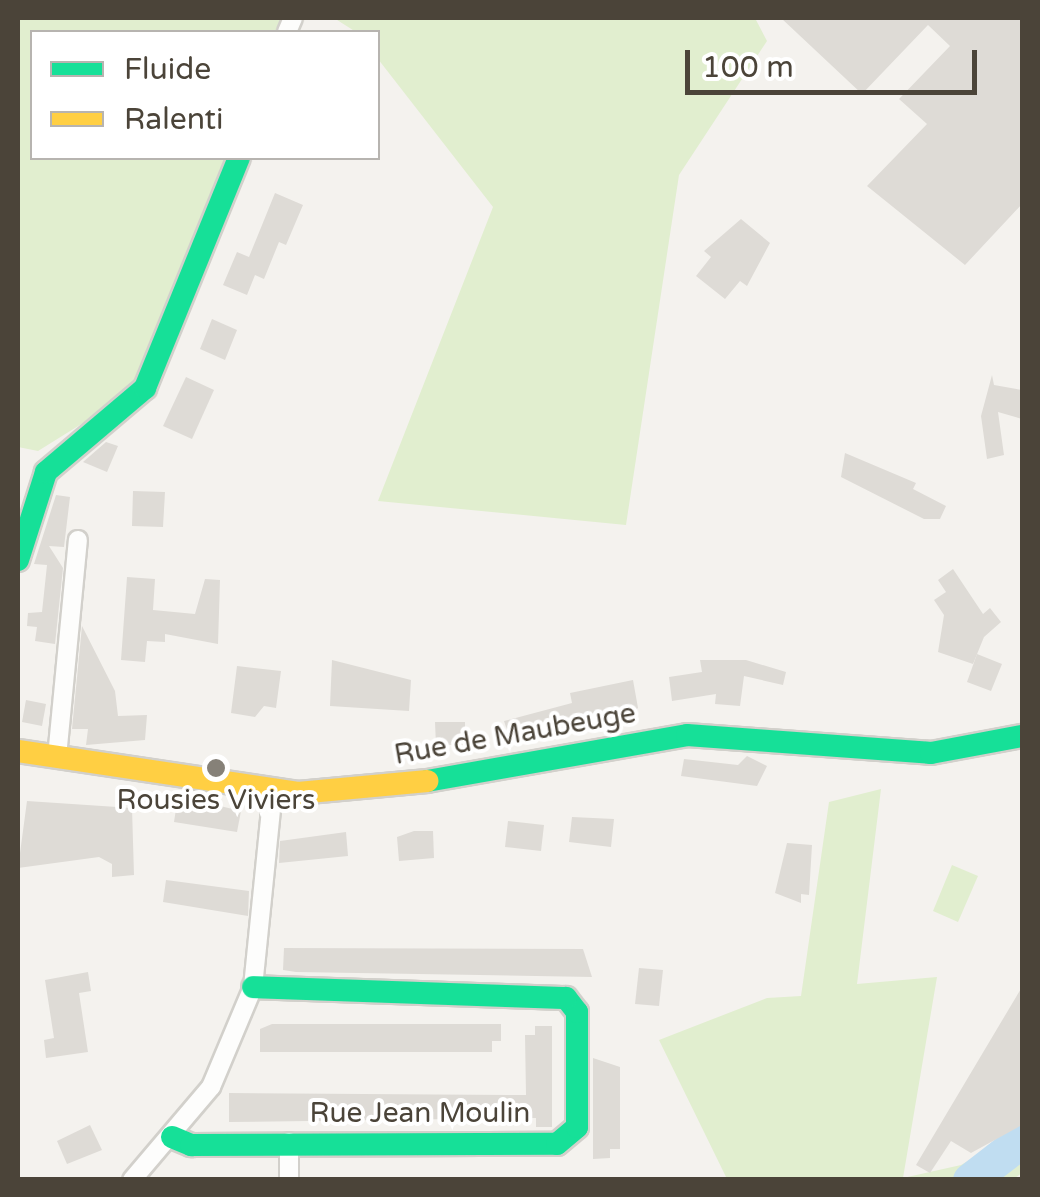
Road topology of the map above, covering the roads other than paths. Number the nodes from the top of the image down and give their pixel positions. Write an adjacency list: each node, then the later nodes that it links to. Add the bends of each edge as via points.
1 (238, 160): 3 (street, via 145,388 46,472)
2 (78, 540): 6 (street)
3 (18, 560)
4 (1022, 736): 7 (street, Rue de Maubeuge, via 932,753 687,735 402,785)
5 (18, 751): 6 (street, Rue de Maubeuge)
6 (57, 757): 7 (street, Rue de Maubeuge)
7 (274, 790): 8 (street)
8 (254, 987): 9 (street, via 210,1087); 10 (street, Rue Jean Moulin, via 556,994 577,1012 576,1127 557,1144)
9 (172, 1137): 10 (street, Rue Jean Moulin, via 191,1145); 11 (street)
10 (289, 1142): 12 (street)
11 (132, 1180)
12 (289, 1180)

